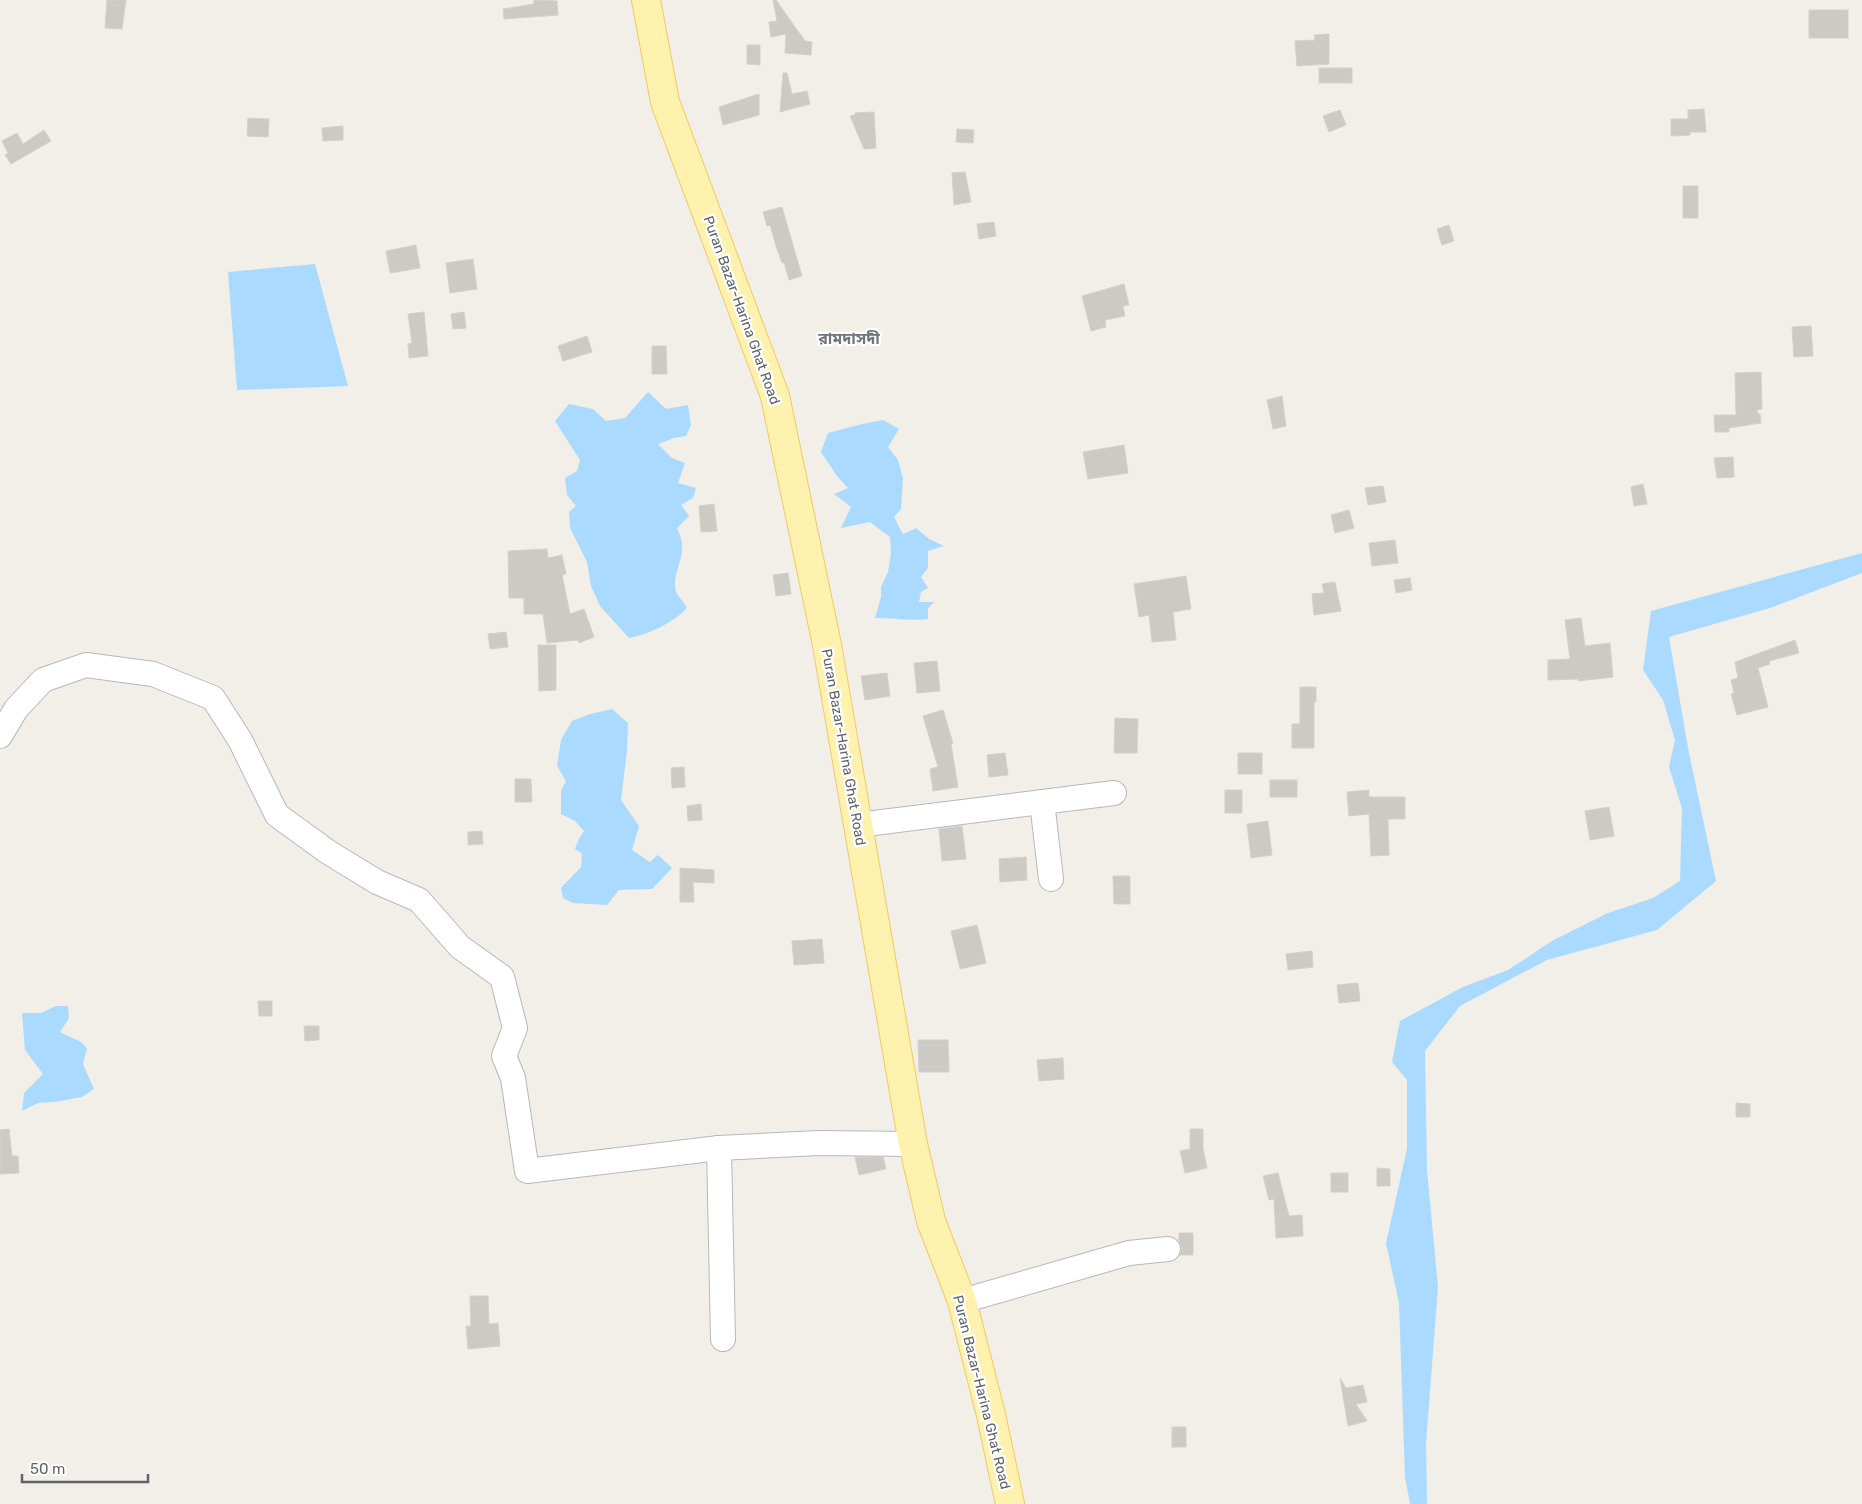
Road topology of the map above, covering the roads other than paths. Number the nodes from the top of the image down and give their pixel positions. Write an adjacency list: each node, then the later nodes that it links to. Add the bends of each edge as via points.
1 (646, 0): 5 (main road, Puran Bazar-Harina Ghat Road, via 665,102 775,396 827,644)
2 (0, 736): 8 (street, via 16,709 43,680 86,665 153,674 213,698 240,740 278,815 328,852 377,882 419,900 460,947 502,977 515,1028 504,1056 513,1078 527,1171)
3 (1114, 793): 4 (street)
4 (1042, 802): 5 (street); 6 (street)
5 (858, 825): 7 (main road, Puran Bazar-Harina Ghat Road)
6 (1051, 879)
7 (913, 1144): 8 (street, via 818,1143); 10 (main road, Puran Bazar-Harina Ghat Road, via 931,1221)
8 (718, 1148): 11 (street)
9 (1168, 1249): 10 (street, via 1129,1253)
10 (962, 1302): 12 (main road, Puran Bazar-Harina Ghat Road)
11 (723, 1339)
12 (1010, 1504)

